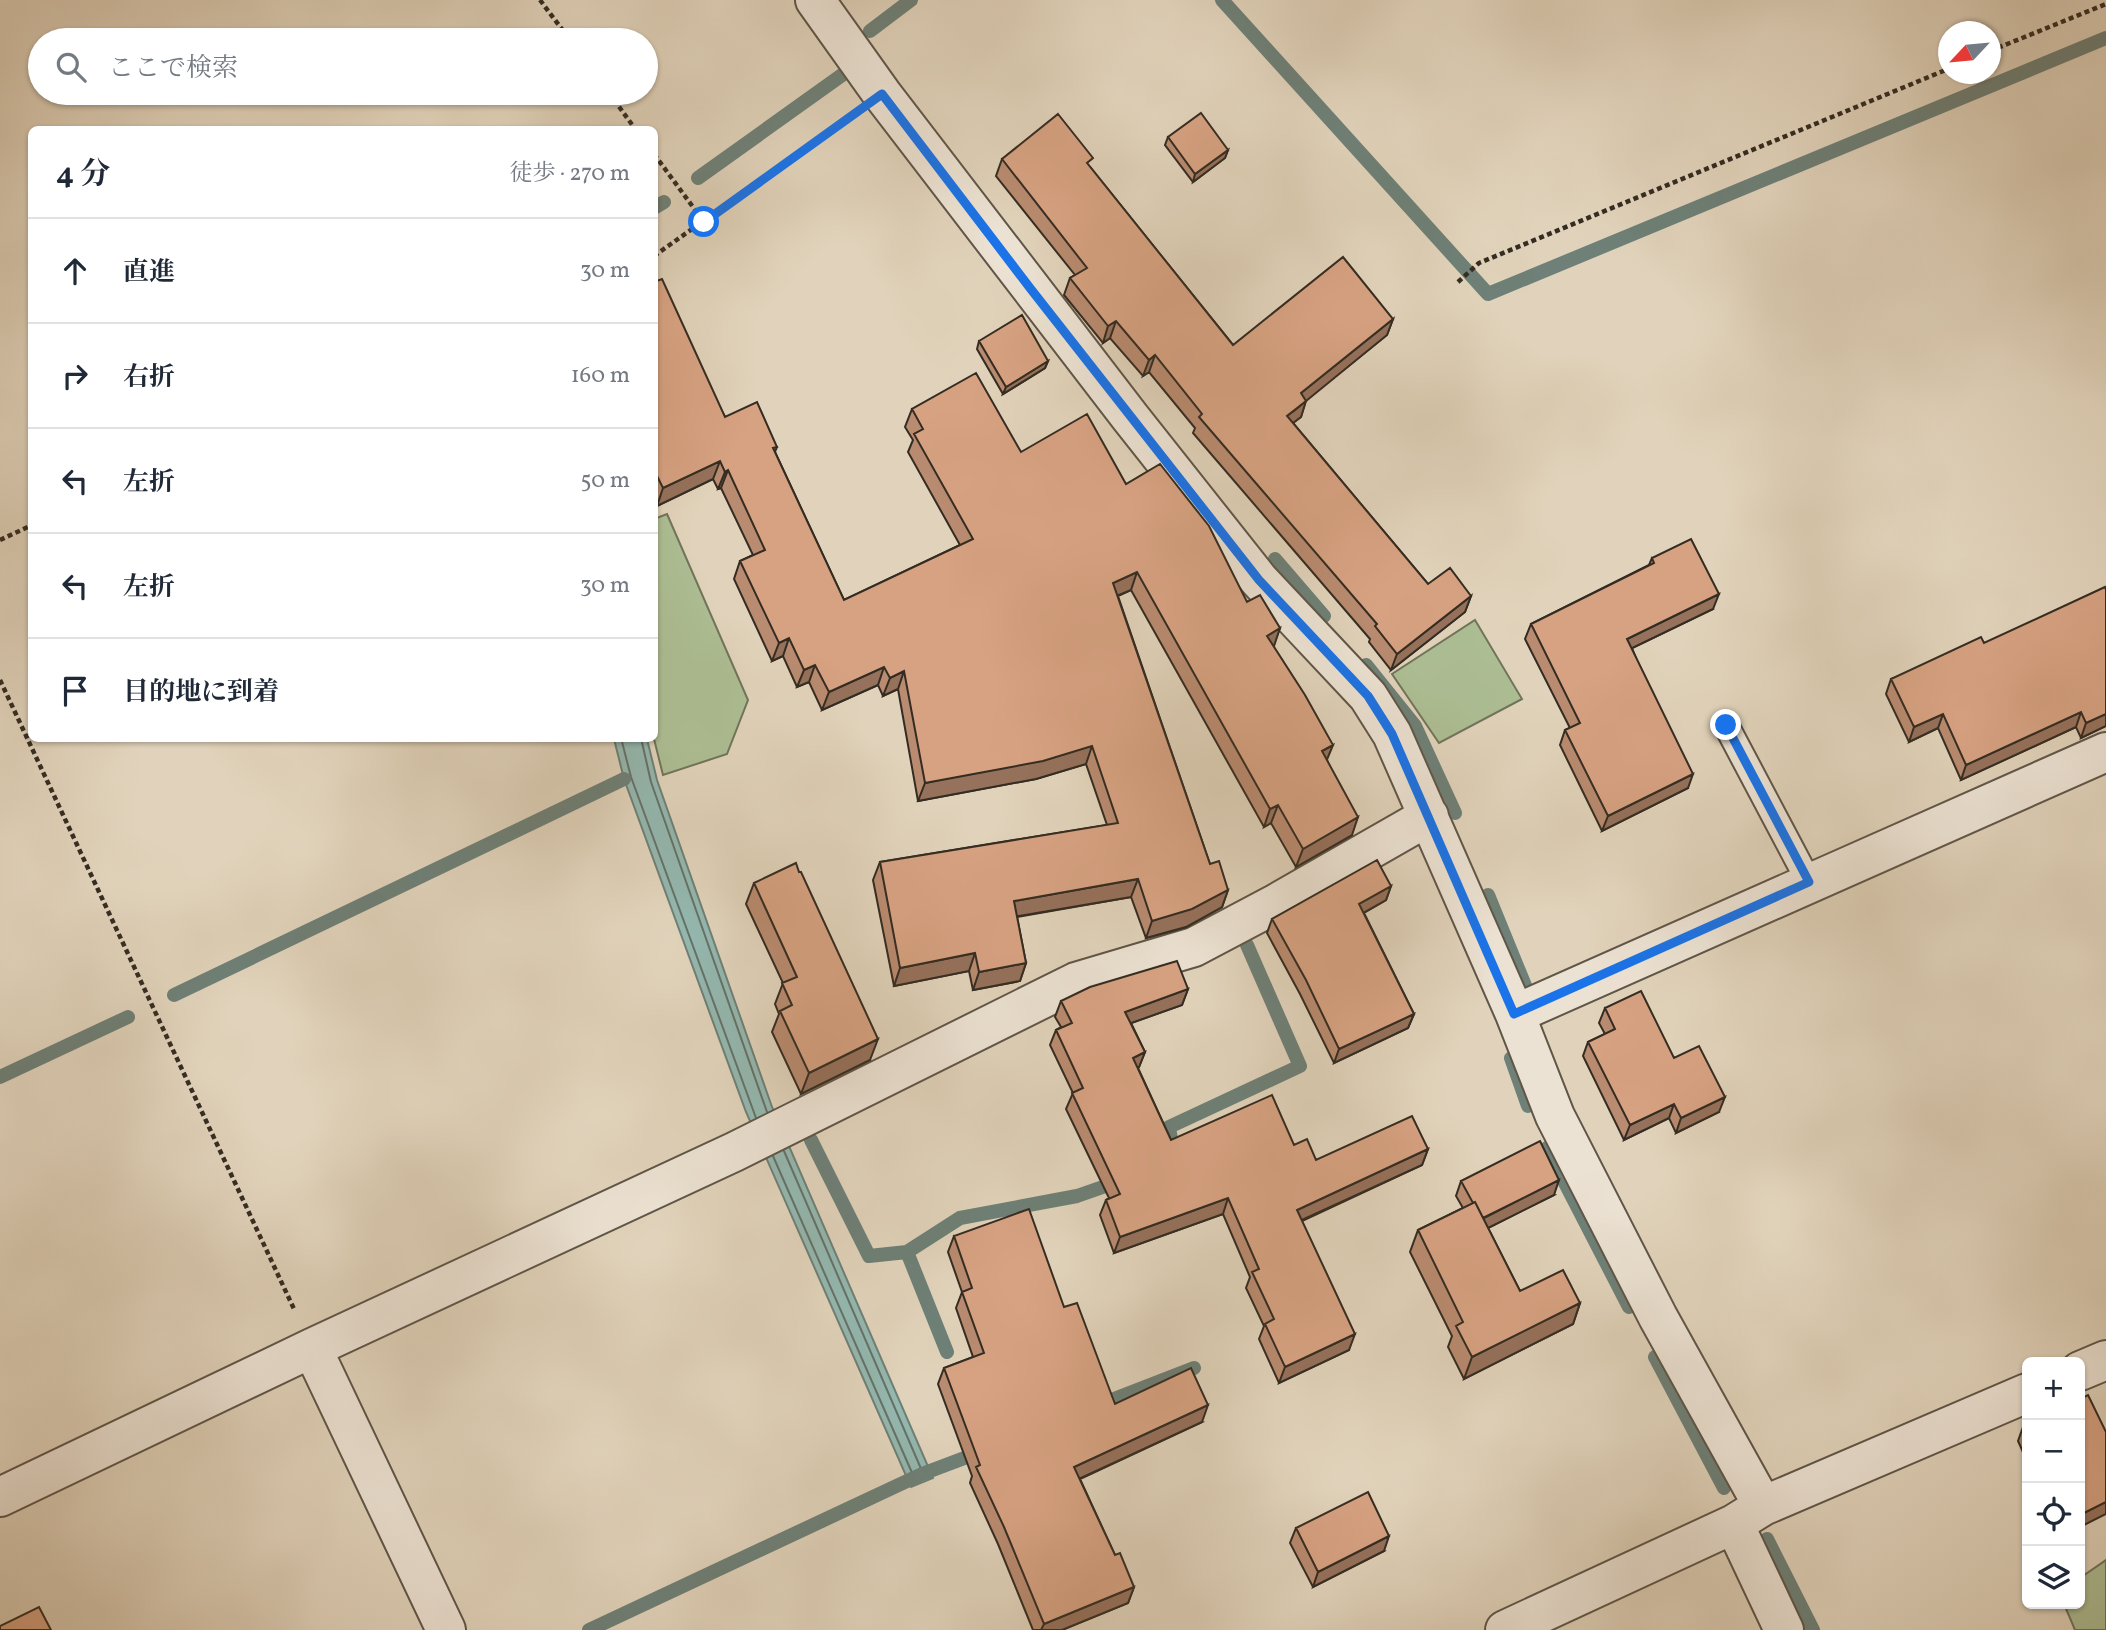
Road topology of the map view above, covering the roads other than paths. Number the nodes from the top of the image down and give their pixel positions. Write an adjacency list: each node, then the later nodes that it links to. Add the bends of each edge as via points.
1 (815, 0): 4 (street, via 1030,288 1259,580 1368,696 1392,734)
2 (1726, 725): 5 (lane)
3 (2106, 752): 5 (street)
4 (1429, 816): 6 (street); 7 (street, via 1194,947 1076,982 734,1152)
5 (1809, 882): 6 (street)
6 (1514, 1014): 12 (street, via 1555,1116 1657,1317)
7 (312, 1348): 11 (street); 13 (street)
8 (2106, 1360): 9 (street)
9 (2085, 1369)
10 (2022, 1395): 12 (street)
11 (0, 1497)
12 (1748, 1515): 14 (street); 15 (street)
13 (446, 1630)
14 (1505, 1630)
15 (1784, 1630)

